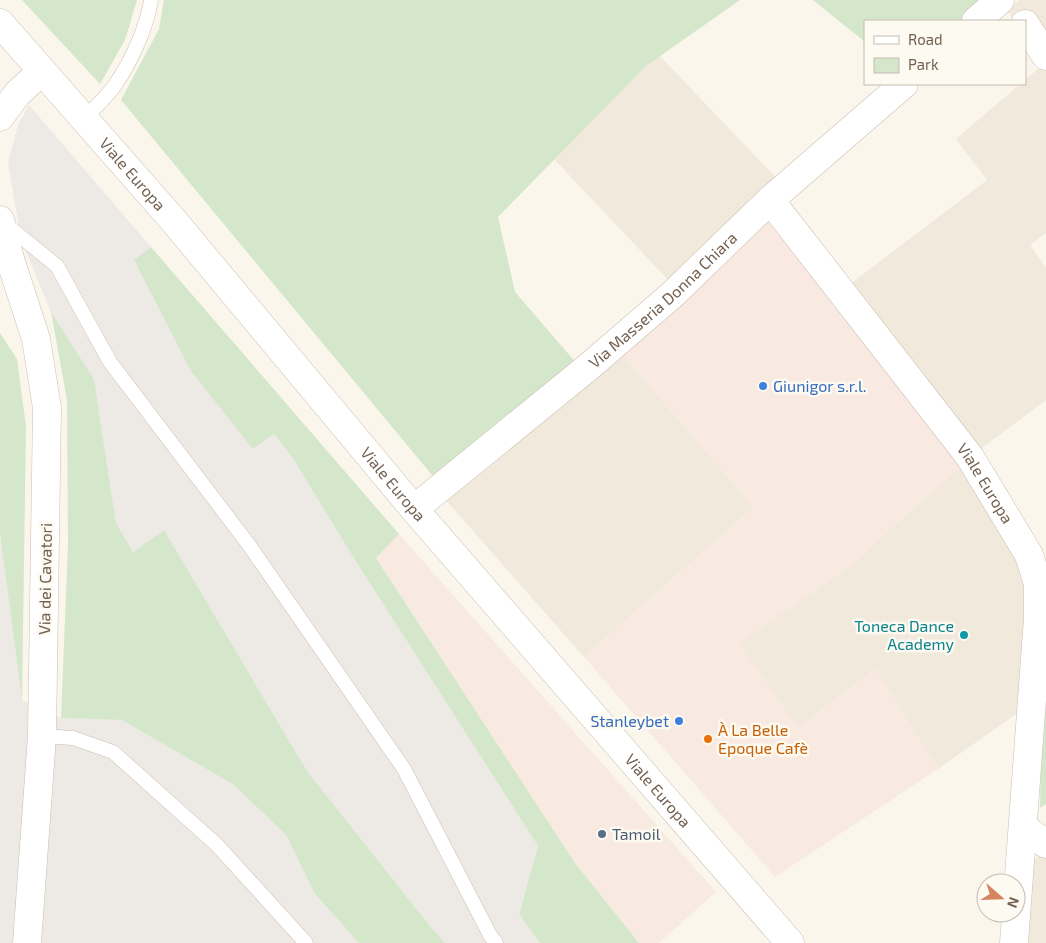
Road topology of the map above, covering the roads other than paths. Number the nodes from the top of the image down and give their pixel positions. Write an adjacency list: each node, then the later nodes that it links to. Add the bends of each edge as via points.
1 (151, 0): 12 (lane, via 149,15 115,86)
2 (1000, 0): 4 (street)
3 (1008, 0): 5 (street)
4 (977, 20)
5 (1022, 20)
6 (0, 23): 9 (street, Viale Europa)
7 (1026, 26): 8 (street)
8 (1046, 56)
9 (42, 71): 11 (street, via 17,94); 12 (street, Viale Europa)
10 (903, 85): 13 (street, Via Masseria Donna Chiara)
11 (0, 117)
12 (84, 119): 15 (street, Viale Europa, via 185,234)
13 (770, 200): 15 (street, Via Masseria Donna Chiara, via 673,294); 17 (street, Viale Europa, via 970,457 1028,555 1038,584 1038,618)
14 (0, 220): 16 (street, Via dei Cavatori, via 36,339 48,408); 22 (lane, via 57,266 110,362 249,545 404,769)
15 (414, 509): 23 (street, Viale Europa)
16 (42, 736): 19 (street, Via dei Cavatori); 21 (lane, via 73,738 113,752 217,845)
17 (1023, 827): 18 (street); 24 (street, Viale Europa)
18 (1046, 844)
19 (28, 930): 20 (lane)
20 (12, 943)
21 (306, 943)
22 (496, 943)
23 (790, 943)
24 (1014, 943)

